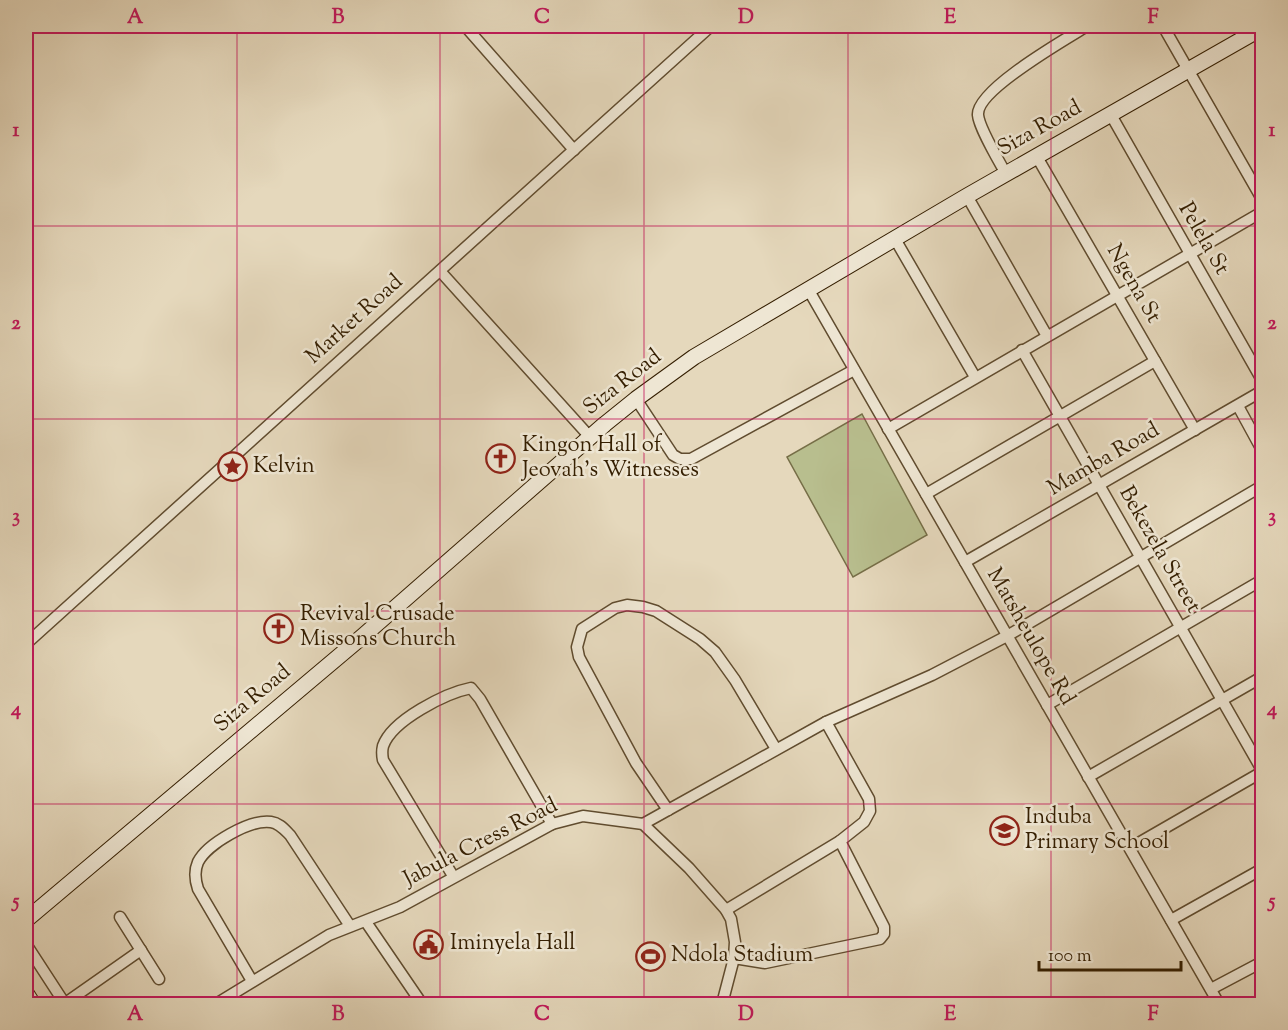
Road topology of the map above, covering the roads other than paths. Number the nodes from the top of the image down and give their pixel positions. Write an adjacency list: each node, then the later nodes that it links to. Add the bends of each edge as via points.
1 (465, 26): 8 (street)
2 (711, 26): 8 (street, Market Road)
3 (1087, 26): 10 (street, via 1024,65 982,102 979,121)
4 (1163, 26): 6 (street)
5 (1262, 28): 6 (street, Siza Road)
6 (1190, 70): 7 (street, Siza Road); 12 (street)
7 (1111, 115): 9 (street, Siza Road); 15 (street, Pelela St)
8 (574, 150): 16 (street, Market Road)
9 (1037, 157): 10 (street, Siza Road); 18 (street, Ngena St)
10 (1006, 174): 11 (street, Siza Road)
11 (967, 196): 14 (street, Siza Road); 19 (street)
12 (1263, 199)
13 (1263, 212): 15 (street)
14 (896, 239): 17 (street, Siza Road); 23 (street)
15 (1189, 255): 18 (street); 24 (street, Pelela St)
16 (440, 271): 31 (street); 41 (street, Market Road)
17 (808, 289): 22 (street, Matsheulope Rd); 26 (street, Siza Road, via 694,357)
18 (1117, 296): 19 (street); 21 (street, Ngena St)
19 (1047, 336): 20 (street)
20 (1023, 350): 23 (street); 28 (street, Bekezela Street)
21 (1155, 361): 28 (street); 30 (street, Ngena St)
22 (854, 370): 26 (street, via 691,459 673,454); 29 (street, Matsheulope Rd)
23 (975, 377): 29 (street)
24 (1263, 380)
25 (1263, 392): 27 (street, Mamba Road)
26 (636, 399): 31 (street, Siza Road)
27 (1238, 406): 30 (street, Mamba Road); 32 (street)
28 (1059, 415): 33 (street, Bekezela Street); 35 (street)
29 (888, 429): 35 (street, Matsheulope Rd)
30 (1195, 430): 33 (street, Mamba Road)
31 (590, 437): 58 (street, Siza Road, via 363,636)
32 (1263, 450)
33 (1100, 485): 36 (street, Bekezela Street); 37 (street, Mamba Road)
34 (1263, 486): 36 (street)
35 (926, 494): 37 (street, Matsheulope Rd)
36 (1141, 557): 39 (street, Bekezela Street); 40 (street)
37 (965, 562): 40 (street, Matsheulope Rd)
38 (1263, 580): 39 (street)
39 (1181, 627): 43 (street, Bekezela Street); 44 (street)
40 (1007, 636): 44 (street, Matsheulope Rd); 45 (street, via 932,675)
41 (26, 644)
42 (1263, 676): 43 (street)
43 (1222, 699): 47 (street, Bekezela Street); 48 (street)
44 (1047, 705): 48 (street, Matsheulope Rd)
45 (826, 722): 46 (street); 52 (street, via 869,798 870,811 864,822)
46 (776, 749): 49 (street); 49 (street, via 735,680 709,646 656,611 627,605 610,611 582,629 577,647 579,657 636,763)
47 (1263, 771): 53 (street)
48 (1088, 777): 53 (street, Matsheulope Rd)
49 (668, 810): 51 (street)
50 (552, 824): 51 (street, Jabula Cress Road, via 583,816); 55 (street, Jabula Cress Road); 55 (street, via 471,687 437,700 402,722 387,738 382,753)
51 (643, 824): 56 (street, via 689,867)
52 (840, 841): 56 (street); 64 (street, via 884,927 880,939 765,963)
53 (1130, 848): 59 (street, Matsheulope Rd)
54 (1263, 869): 59 (street)
55 (453, 876): 60 (street, Jabula Cress Road)
56 (726, 910): 64 (street, via 734,930)
57 (120, 917): 63 (street)
58 (26, 920)
59 (1171, 920): 68 (street, Matsheulope Rd)
60 (366, 922): 61 (street, Jabula Cress Road); 73 (street)
61 (350, 926): 67 (street, Jabula Cress Road); 67 (street, via 281,826 260,823 235,831 205,853 198,862 195,880)
62 (26, 944): 70 (street)
63 (141, 950): 66 (street); 70 (street)
64 (734, 958): 74 (street)
65 (1263, 962): 68 (street)
66 (159, 979)
67 (252, 981): 72 (street, Jabula Cress Road)
68 (1211, 990): 75 (street, Matsheulope Rd)
69 (26, 993): 71 (street)
70 (64, 1004)
71 (33, 1005)
72 (216, 1005)
73 (422, 1005)
74 (722, 1005)
75 (1220, 1005)

